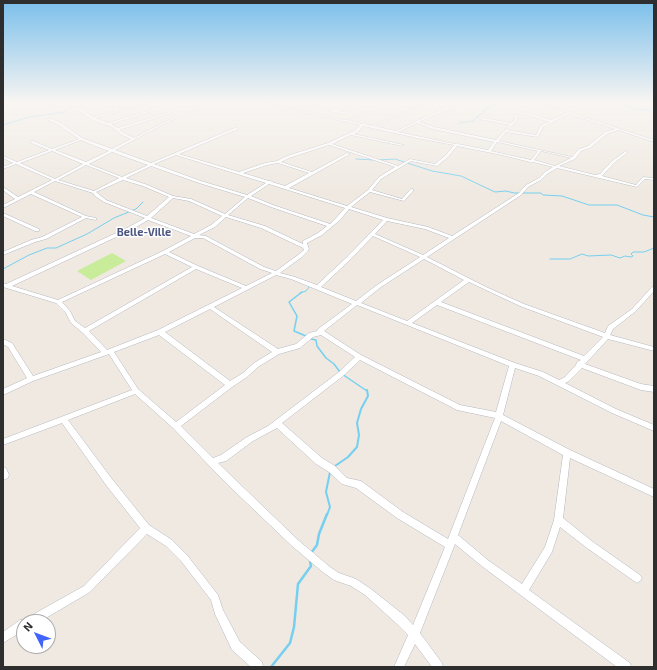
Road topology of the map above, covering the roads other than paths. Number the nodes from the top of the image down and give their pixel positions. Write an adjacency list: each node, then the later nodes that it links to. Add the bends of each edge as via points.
1 (73, 133): 13 (street)
2 (122, 133): 14 (street)
3 (145, 133): 14 (street)
4 (225, 133): 26 (street)
5 (402, 133): 19 (street)
6 (459, 133): 15 (street)
7 (503, 133): 15 (street)
8 (520, 133): 9 (street, via 537,136)
9 (538, 133)
10 (606, 133): 29 (street, via 589,147 580,150)
11 (631, 133): 16 (street)
12 (351, 134): 18 (street); 20 (street)
13 (81, 139): 21 (street); 23 (street)
14 (134, 139): 23 (street)
15 (497, 141): 22 (street); 24 (street)
16 (654, 141)
17 (32, 142): 21 (street)
18 (329, 144): 30 (street); 36 (street)
19 (457, 144): 24 (street); 36 (street, via 436,165 410,160)
20 (402, 145)
21 (52, 150): 32 (street); 33 (street)
22 (540, 150): 29 (street); 31 (street)
23 (111, 151): 33 (street); 34 (street)
24 (489, 151): 31 (street)
25 (626, 152): 40 (street, via 601,175)
26 (177, 154): 34 (street); 38 (street)
27 (348, 154): 39 (street)
28 (3, 157): 32 (street)
29 (574, 158): 35 (street)
30 (278, 162): 38 (street); 39 (street)
31 (531, 162): 35 (street)
32 (17, 163): 37 (street); 43 (street)
33 (87, 163): 41 (street); 43 (street)
34 (152, 164): 41 (street); 51 (street)
35 (556, 166): 40 (street); 66 (street, via 521,193)
36 (398, 167): 48 (street, via 380,178)
37 (3, 168)
38 (240, 173): 44 (street)
39 (312, 173): 45 (street)
40 (596, 176): 42 (street, via 637,186 644,178)
41 (124, 179): 49 (street); 52 (street)
42 (654, 179)
43 (55, 180): 49 (street); 50 (street)
44 (270, 182): 45 (street); 51 (street)
45 (287, 187): 54 (street)
46 (3, 188): 53 (street)
47 (412, 190): 48 (street, via 403,200)
48 (369, 191): 54 (street)
49 (94, 192): 59 (street, via 105,201)
50 (32, 193): 53 (street); 58 (street)
51 (248, 196): 57 (street); 62 (street)
52 (172, 197): 57 (street, via 190,200); 59 (street)
53 (18, 199): 55 (street)
54 (349, 206): 61 (street); 62 (street)
55 (3, 207)
56 (3, 214): 63 (street)
57 (226, 216): 65 (street); 67 (street, via 264,227)
58 (85, 217): 60 (street); 68 (street, via 44,238)
59 (148, 218): 65 (street); 74 (street, via 100,243)
60 (94, 219)
61 (386, 219): 64 (street); 66 (street, via 426,228)
62 (330, 225): 67 (street, via 305,242)
63 (37, 230)
64 (372, 234): 70 (street); 76 (street)
65 (194, 236): 69 (street); 72 (street, via 204,237)
66 (453, 238): 70 (street)
67 (306, 248): 72 (street, via 296,260)
68 (4, 252)
69 (165, 252): 71 (street); 78 (street)
70 (424, 257): 73 (street); 79 (street)
71 (196, 267): 75 (street); 83 (street)
72 (276, 273): 75 (street); 76 (street)
73 (468, 280): 80 (street); 86 (street, via 522,305)
74 (5, 285): 78 (street)
75 (246, 288): 81 (street)
76 (317, 288): 79 (street)
77 (654, 288): 86 (street, via 634,310 610,328)
78 (58, 302): 83 (street, via 68,312 72,322)
79 (356, 303): 82 (street); 84 (street)
80 (437, 303): 82 (street); 92 (street)
81 (211, 307): 85 (street); 90 (street)
82 (408, 323): 93 (street)
83 (85, 331): 89 (street)
84 (320, 331): 90 (street, via 298,346); 91 (street)
85 (160, 332): 89 (street); 96 (street)
86 (607, 336): 88 (street); 92 (street)
87 (3, 341): 94 (street, via 10,346)
88 (654, 349)
89 (108, 352): 94 (street); 98 (street)
90 (277, 352): 96 (street)
91 (359, 357): 100 (street, via 459,408); 102 (street)
92 (581, 362): 95 (street, via 567,379); 97 (street, via 642,387)
93 (513, 365): 95 (street, via 541,374); 100 (street)
94 (31, 379): 99 (street)
95 (558, 383): 104 (street)
96 (230, 385): 103 (street)
97 (654, 389)
98 (136, 391): 101 (street); 103 (street)
99 (3, 392)
100 (499, 416): 106 (street); 113 (street)
101 (63, 419): 105 (street); 112 (street)
102 (277, 423): 107 (street, via 223,458); 113 (street, via 345,481 358,484 400,515)
103 (176, 426): 107 (street)
104 (654, 428)
105 (3, 442)
106 (567, 453): 110 (street); 111 (street)
107 (211, 462): 118 (street, via 295,543 337,577 353,582 368,592)
108 (3, 471): 109 (street)
109 (3, 476)
110 (654, 493)
111 (558, 520): 114 (street); 115 (street, via 549,549)
112 (146, 528): 116 (street, via 87,589); 120 (street, via 169,543 184,558 215,598 218,611 236,646)
113 (451, 541): 115 (street); 118 (street)
114 (637, 578)
115 (523, 590): 123 (street)
116 (42, 614)
117 (16, 629): 119 (street)
118 (414, 634): 121 (street); 122 (street)
119 (3, 638)
120 (258, 666)
121 (399, 667)
122 (438, 667)
123 (626, 667)

